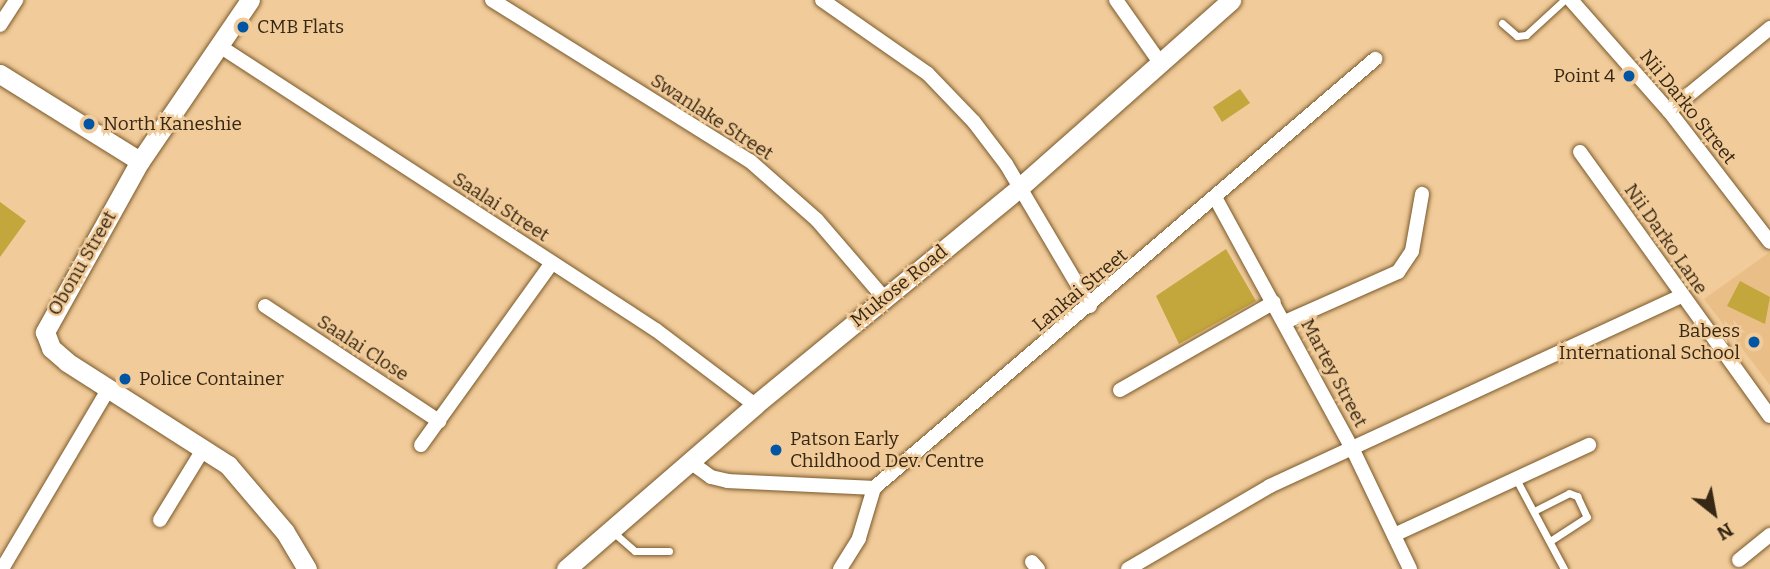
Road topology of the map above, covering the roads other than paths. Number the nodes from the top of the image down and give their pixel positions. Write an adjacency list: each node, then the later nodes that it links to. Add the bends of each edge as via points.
1 (16, 0): 10 (street)
2 (250, 0): 12 (street, Obonu Street)
3 (492, 0): 25 (street, Swanlake Street, via 750,161 817,220)
4 (822, 0): 19 (street, via 928,74 974,122)
5 (1116, 0): 14 (street)
6 (1230, 0): 14 (street, Mukose Road)
7 (1564, 0): 9 (lane, via 1526,35 1517,36)
8 (1571, 0): 16 (street, Nii Darko Street)
9 (1502, 23)
10 (0, 25)
11 (1770, 29): 16 (street)
12 (221, 47): 18 (street, Obonu Street); 23 (street, Saalai Street)
13 (1374, 59): 21 (street, Lankai Street)
14 (1161, 64): 19 (street, Mukose Road)
15 (0, 74): 18 (street)
16 (1669, 111): 22 (street, Nii Darko Street)
17 (1580, 152): 24 (street, Nii Darko Lane)
18 (140, 161): 30 (street, Obonu Street, via 46,331 59,356)
19 (1020, 187): 25 (street, Mukose Road); 28 (street)
20 (1422, 194): 29 (street, via 1412,251 1398,272)
21 (1216, 199): 26 (street, Martey Street); 28 (street, Lankai Street)
22 (1770, 242)
23 (552, 263): 32 (street, Saalai Street, via 656,330); 34 (street)
24 (1682, 296): 33 (street, Nii Darko Lane); 38 (street)
25 (884, 298): 32 (street, Mukose Road)
26 (1274, 302): 29 (street, Martey Street); 31 (street)
27 (265, 306): 34 (street, Saalai Close)
28 (1090, 306): 41 (street, Lankai Street)
29 (1285, 322): 38 (street, Martey Street)
30 (108, 390): 37 (street, Obonu Street); 50 (street)
31 (1120, 390)
32 (755, 405): 39 (street, Mukose Road)
33 (1770, 416)
34 (439, 421): 35 (street)
35 (421, 445)
36 (1589, 445): 40 (street)
37 (204, 448): 43 (street); 51 (street, Obonu Street, via 228,466 265,507)
38 (1353, 450): 45 (street, Martey Street); 54 (street, via 1270,486)
39 (690, 461): 41 (street, via 711,477 728,481); 44 (street, Mukose Road)
40 (1516, 479): 42 (lane); 45 (street)
41 (874, 488): 53 (street, via 859,538)
42 (1534, 512): 47 (lane); 47 (lane, via 1569,493 1577,496 1587,517)
43 (160, 520)
44 (610, 529): 48 (lane, via 635,551); 52 (street, Mukose Road)
45 (1394, 535): 55 (street, Martey Street)
46 (1770, 535): 49 (street)
47 (1550, 541): 56 (lane)
48 (669, 551)
49 (1739, 561)
50 (2, 569)
51 (307, 569)
52 (566, 569)
53 (840, 569)
54 (1128, 569)
55 (1410, 569)
56 (1564, 569)

